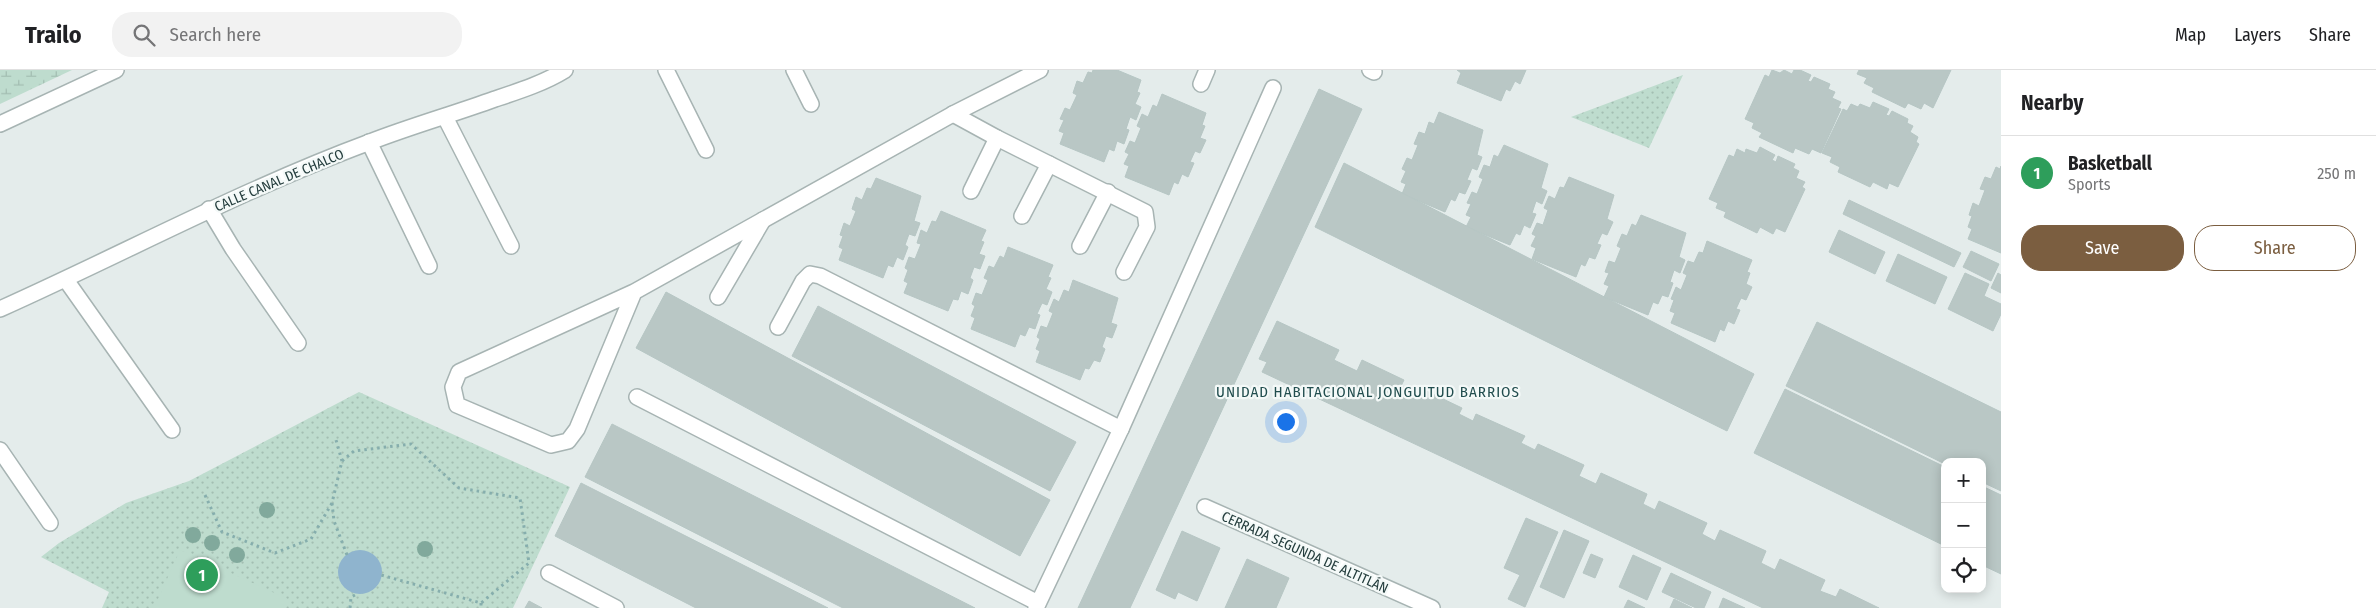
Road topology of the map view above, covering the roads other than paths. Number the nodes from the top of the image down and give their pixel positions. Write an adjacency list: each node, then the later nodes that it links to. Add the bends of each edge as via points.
1 (116, 70): 10 (street)
2 (565, 70): 9 (street, CALLE CANAL DE CHALCO, via 545,81)
3 (666, 70): 13 (street)
4 (794, 70): 7 (street)
5 (1040, 70): 8 (street)
6 (1273, 88): 31 (street)
7 (811, 104)
8 (953, 114): 11 (street); 19 (street)
9 (445, 117): 12 (street, CALLE CANAL DE CHALCO); 20 (street)
10 (0, 124)
11 (997, 138): 14 (street); 15 (street)
12 (369, 142): 17 (street, CALLE CANAL DE CHALCO); 22 (street)
13 (706, 150)
14 (1049, 164): 16 (street); 18 (street)
15 (971, 191)
16 (1108, 192): 21 (street); 23 (street, via 1145,212 1147,227)
17 (209, 209): 24 (street, CALLE CANAL DE CHALCO); 29 (street)
18 (1022, 216)
19 (764, 219): 25 (street); 26 (street)
20 (511, 246)
21 (1080, 246)
22 (429, 266)
23 (1124, 272)
24 (66, 280): 27 (street, CALLE CANAL DE CHALCO); 32 (street)
25 (634, 292): 25 (street, via 459,372 453,387 458,405 551,444 568,441 577,429)
26 (718, 297)
27 (0, 309)
28 (778, 327): 31 (street, via 803,280 810,274 820,276)
29 (298, 343)
30 (637, 397): 37 (street)
31 (1120, 429): 37 (street)
32 (172, 430)
33 (0, 450): 35 (street)
34 (1206, 507): 39 (street, CERRADA SEGUNDA DE ALTITLÁN)
35 (50, 523)
36 (549, 573): 38 (street)
37 (1037, 606)
38 (616, 608)
39 (1432, 608)

